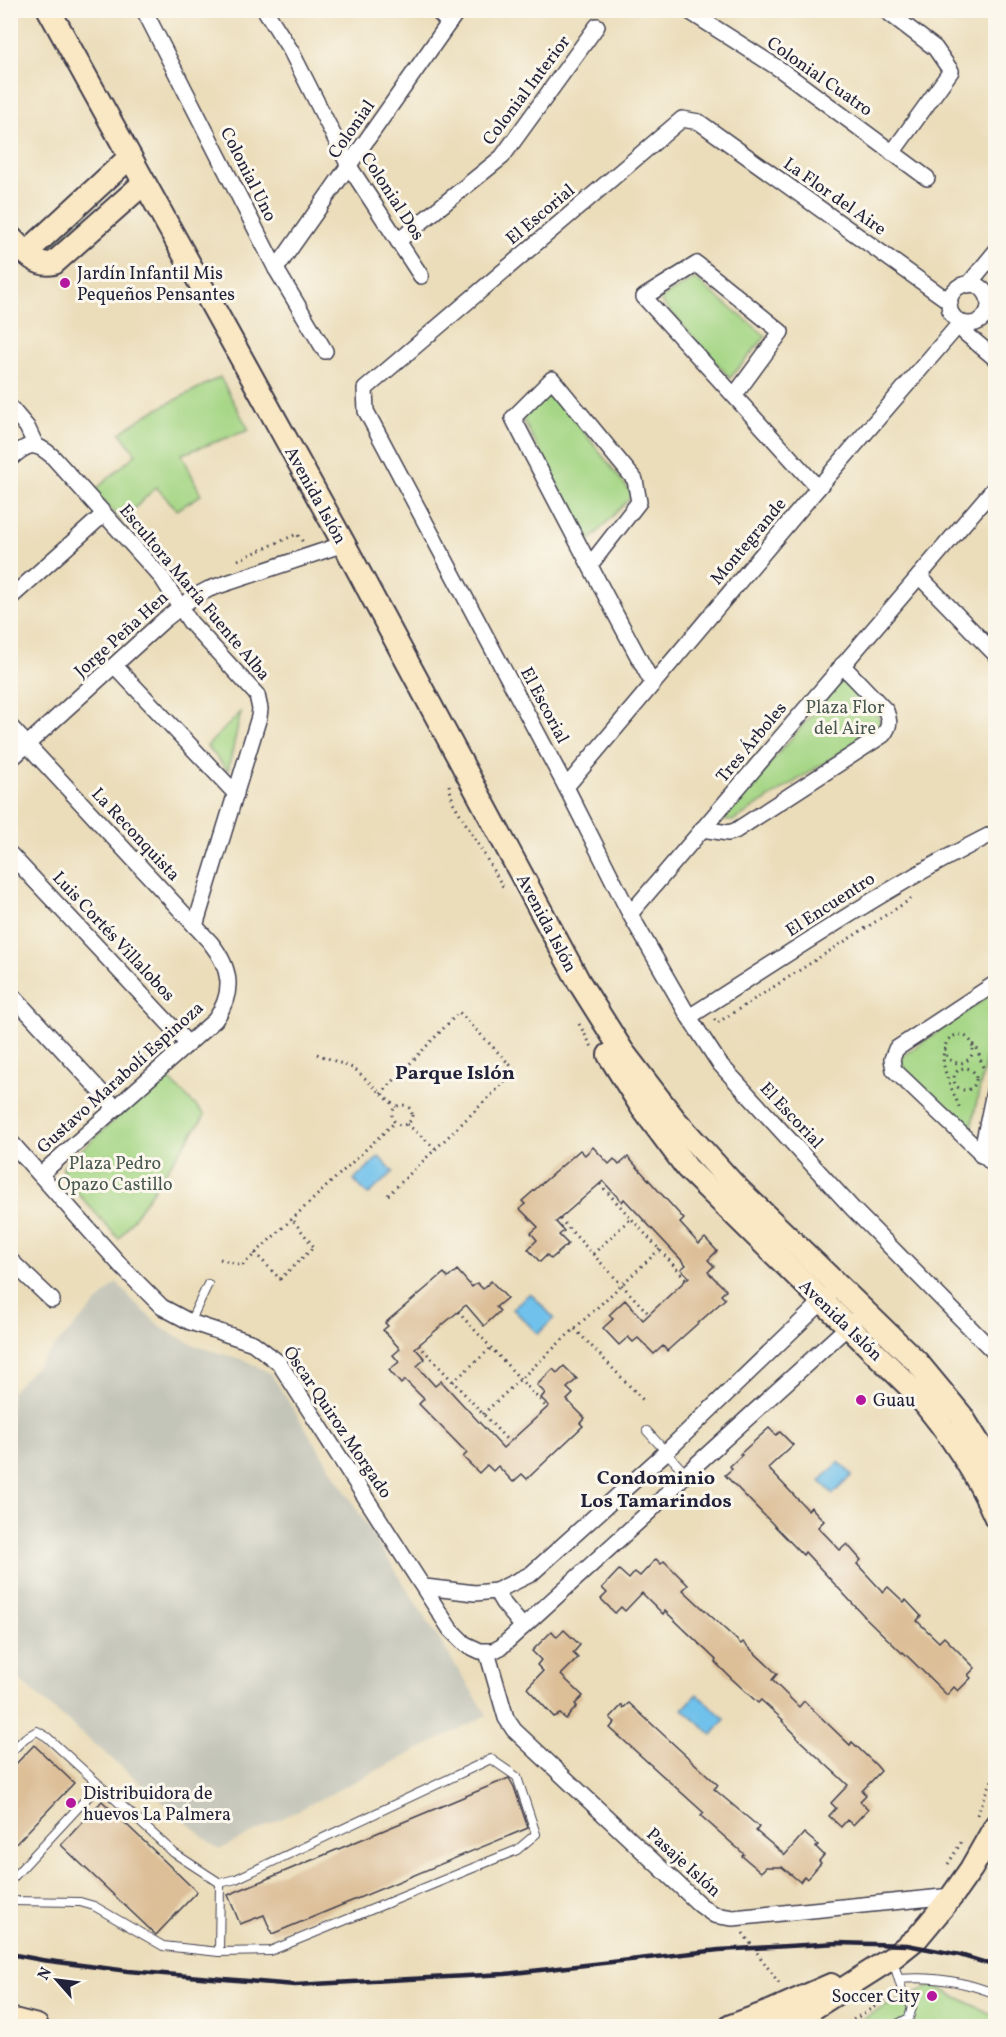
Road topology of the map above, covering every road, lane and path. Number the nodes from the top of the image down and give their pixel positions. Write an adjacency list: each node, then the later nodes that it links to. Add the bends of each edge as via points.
1 (49, 10): 11 (main road, Avenida Islón)
2 (144, 10): 18 (street, Colonial Uno)
3 (265, 10): 12 (street, Colonial Dos, via 291,51)
4 (436, 10): 7 (street)
5 (687, 10): 10 (street, Colonial Cuatro, via 781,70)
6 (885, 10): 10 (street, via 935,48 951,71)
7 (454, 17): 12 (street, Colonial)
8 (597, 26): 15 (street, Colonial Interior, via 502,157)
9 (699, 122): 22 (street, La Flor del Aire); 45 (street, El Escorial, via 682,119 365,389 366,411)
10 (892, 153): 13 (street, Colonial Cuatro)
11 (130, 157): 14 (main road, Avenida Islón); 16 (main road)
12 (349, 166): 15 (street, Colonial Dos); 18 (street, Colonial)
13 (927, 178)
14 (144, 183): 16 (main road, via 54,263 46,266 36,262); 33 (main road, Avenida Islón)
15 (398, 241): 19 (street, Colonial Dos)
16 (19, 245)
17 (996, 251): 20 (street)
18 (276, 269): 24 (street, Colonial Uno)
19 (421, 276)
20 (968, 285): 21 (street, via 981,288); 22 (street, via 956,290)
21 (990, 300): 23 (street, Montegrande, via 979,321); 25 (street, via 984,334)
22 (950, 302): 23 (street, via 952,314)
23 (961, 322): 25 (street, via 965,333); 31 (street, Montegrande)
24 (326, 351)
25 (994, 358)
26 (735, 396): 26 (street, via 781,332 697,264 644,297); 31 (street)
27 (10, 407): 28 (street, via 27,427)
28 (36, 446): 29 (street, via 24,447); 32 (street, Escultora María Fuente Alba, via 52,456)
29 (10, 459)
30 (996, 486): 35 (street, Tres Árboles)
31 (818, 488): 41 (street, Montegrande)
32 (104, 514): 36 (street); 37 (street, Escultora María Fuente Alba, via 162,578)
33 (344, 544): 37 (street, Jorge Peña Hen, via 209,589); 87 (main road, Avenida Islón, via 579,982 623,1052 675,1120)
34 (590, 565): 34 (street, via 639,502 635,480 552,379 513,418); 41 (street)
35 (919, 576): 38 (street); 39 (street, Tres Árboles)
36 (10, 598)
37 (180, 606): 40 (street, Jorge Peña Hen); 46 (street, Escultora María Fuente Alba, via 260,702)
38 (996, 655)
39 (842, 665): 47 (street, Tres Árboles); 47 (street, via 886,711 890,722 883,735 735,831)
40 (115, 666): 43 (street, Jorge Peña Hen); 46 (street)
41 (652, 684): 45 (street, Montegrande)
42 (10, 726): 43 (street, La Reconquista)
43 (27, 744): 44 (street, Jorge Peña Hen); 52 (street, La Reconquista)
44 (10, 760)
45 (566, 787): 51 (street, El Escorial)
46 (236, 794): 52 (street, Escultora María Fuente Alba)
47 (702, 829): 51 (street, Tres Árboles)
48 (996, 832): 56 (street, El Encuentro, via 898,884)
49 (10, 854): 58 (street, Luis Cortés Villalobos)
50 (913, 897): 56 (path, via 717,1023)
51 (630, 914): 57 (street, El Escorial)
52 (195, 926): 53 (street, La Reconquista, via 215,948)
53 (227, 972): 58 (street, Gustavo Marabolí Espinoza, via 228,991 221,1011)
54 (996, 983): 71 (street, via 896,1049 892,1059 894,1070)
55 (10, 993): 65 (street)
56 (705, 1007): 57 (street, El Encuentro)
57 (689, 1017): 96 (street, El Escorial, via 741,1088)
58 (188, 1044): 65 (street, Gustavo Marabolí Espinoza)
59 (945, 1048): 59 (path, via 952,1036 961,1035 972,1043 973,1052 965,1063 955,1063 947,1057); 66 (path, via 944,1067)
60 (317, 1054): 63 (path, via 355,1069)
61 (975, 1075): 61 (path, via 974,1085 969,1089 959,1089 955,1083 955,1075 963,1068)
62 (996, 1082): 71 (street)
63 (381, 1094): 64 (path); 70 (path, via 459,1012 516,1071)
64 (396, 1107): 67 (path, via 392,1113); 68 (path, via 410,1109 412,1116)
65 (116, 1108): 73 (street, Gustavo Marabolí Espinoza)
66 (964, 1119)
67 (395, 1122): 68 (path); 77 (path)
68 (407, 1124): 70 (path)
69 (10, 1141): 73 (street, Óscar Quiroz Morgado)
70 (436, 1148): 75 (path)
71 (981, 1155): 72 (street)
72 (996, 1167)
73 (41, 1174): 92 (street, Óscar Quiroz Morgado, via 162,1308)
74 (600, 1184): 76 (path)
75 (387, 1196)
76 (631, 1218): 79 (path); 81 (path)
77 (292, 1219): 80 (path); 80 (path, via 314,1247 280,1279)
78 (560, 1219): 81 (path)
79 (660, 1250): 84 (path); 86 (path)
80 (255, 1253): 82 (path, via 242,1266)
81 (593, 1254): 86 (path)
82 (220, 1259)
83 (10, 1260): 88 (street)
84 (687, 1280)
85 (208, 1284): 92 (lane)
86 (622, 1285): 90 (path); 93 (path)
87 (830, 1295): 91 (main road, Avenida Islón); 104 (street)
88 (52, 1300)
89 (458, 1312): 95 (path)
90 (649, 1314)
91 (856, 1320): 105 (main road, Avenida Islón, via 908,1353 967,1425); 106 (street); 107 (main road, Avenida Islón, via 967,1462)
92 (190, 1322): 108 (street, Óscar Quiroz Morgado, via 253,1343 279,1363)
93 (575, 1329): 97 (path); 99 (path)
94 (419, 1345): 98 (path)
95 (491, 1348): 97 (path); 98 (path)
96 (996, 1354)
97 (520, 1379): 100 (path); 101 (path)
98 (453, 1382): 101 (path)
99 (644, 1401)
100 (547, 1407)
101 (483, 1414): 103 (path)
102 (647, 1431): 104 (lane)
103 (508, 1442)
104 (666, 1452): 106 (lane); 109 (street, via 531,1574)
105 (996, 1471)
106 (686, 1474): 110 (street)
107 (996, 1518)
108 (425, 1587): 109 (street, via 476,1593); 111 (street, Óscar Quiroz Morgado, via 455,1636 470,1648)
109 (496, 1591): 110 (street)
110 (523, 1627): 111 (street, via 501,1647)
111 (487, 1652): 122 (street, Pasaje Islón, via 506,1718 514,1730 700,1905 714,1915)
112 (10, 1754): 114 (lane, via 37,1731)
113 (996, 1771): 115 (path)
114 (99, 1785): 118 (lane); 119 (lane, via 174,1853)
115 (986, 1820): 120 (main road, via 971,1869)
116 (966, 1834): 117 (path)
117 (943, 1871)
118 (10, 1881)
119 (220, 1883): 123 (lane); 123 (lane, via 491,1760 517,1777 536,1834 517,1850 270,1951)
120 (952, 1896): 122 (street, Pasaje Islón); 124 (main road)
121 (10, 1901): 123 (lane, via 87,1904 163,1946)
122 (733, 1918): 127 (path)
123 (219, 1952)
124 (896, 1969): 125 (lane); 126 (lane, via 914,1977 946,1979); 127 (main road); 131 (main road)
125 (902, 1990): 132 (path); 133 (lane, via 912,2010 909,2018)
126 (996, 1994)
127 (793, 2002): 130 (main road)
128 (10, 2019): 129 (main road)
129 (37, 2026)
130 (731, 2026)
131 (785, 2026)
132 (843, 2026)
133 (894, 2026)

